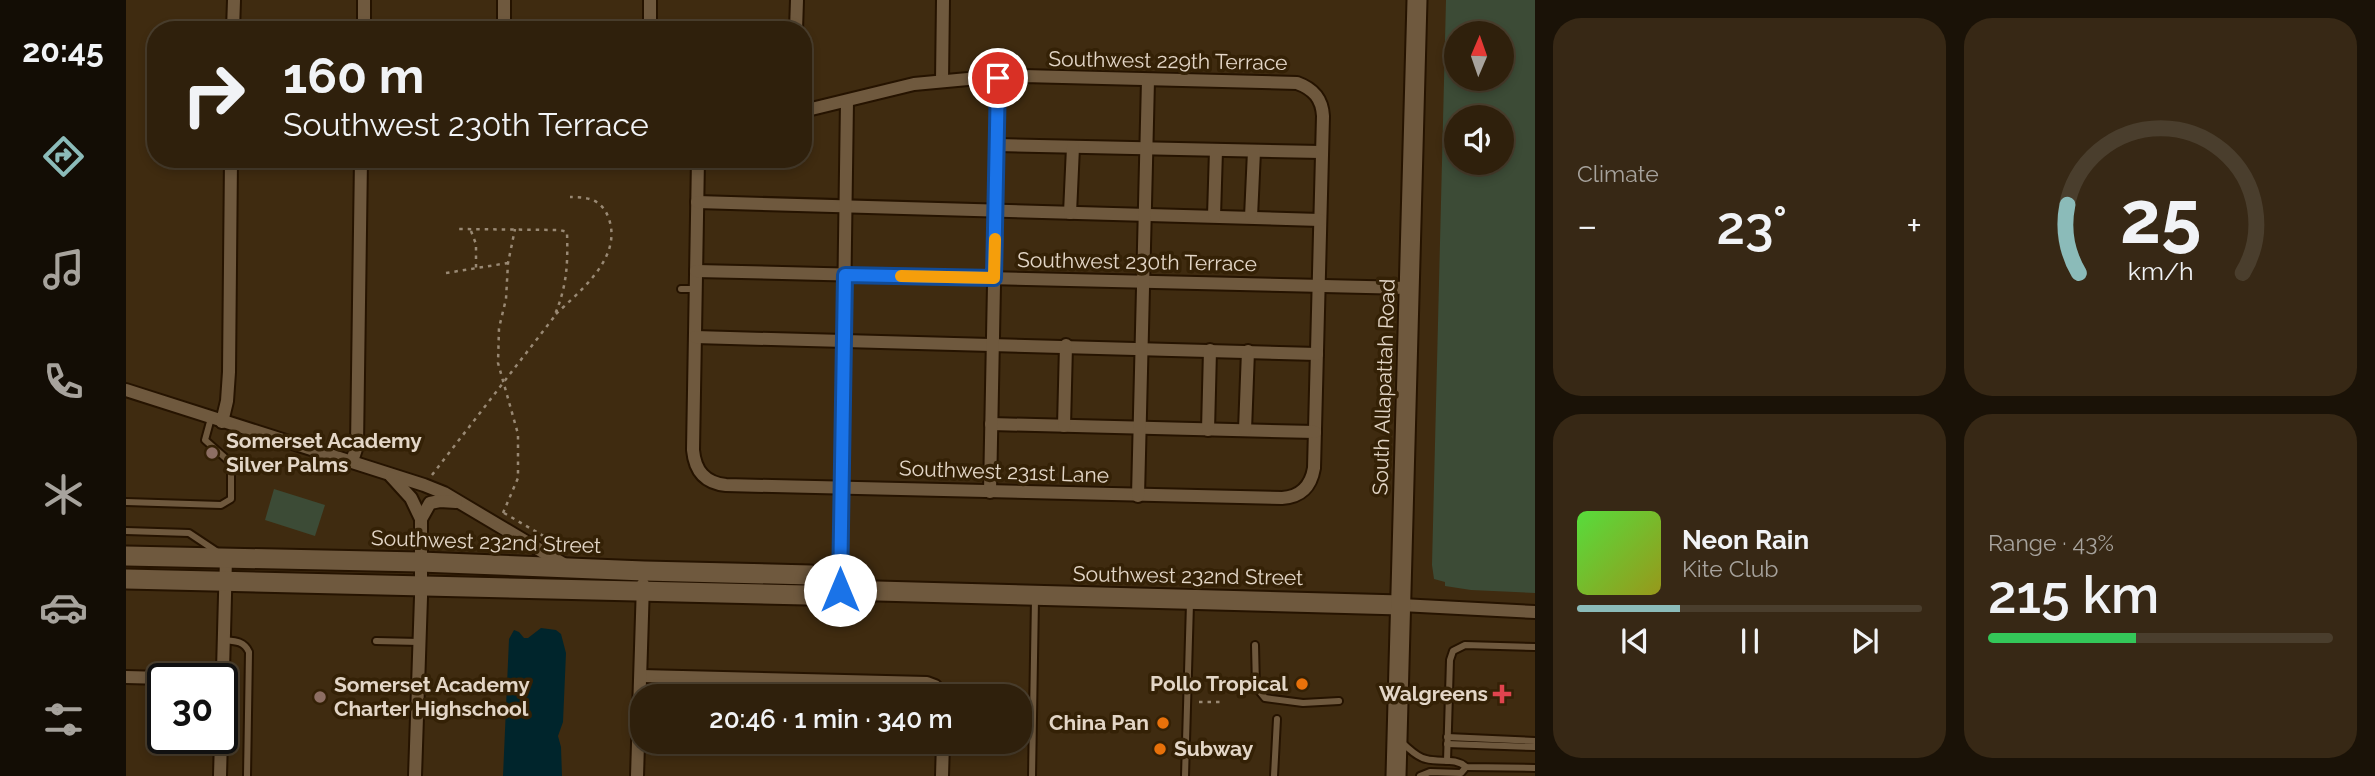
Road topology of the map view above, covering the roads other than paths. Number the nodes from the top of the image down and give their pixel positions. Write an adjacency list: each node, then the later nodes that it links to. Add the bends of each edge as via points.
1 (234, 0): 8 (street)
2 (364, 0): 9 (street)
3 (504, 0): 10 (street)
4 (650, 0): 11 (street)
5 (797, 0): 12 (street)
6 (943, 0): 15 (street)
7 (1417, 0): 40 (street, South Allapattah Road)
8 (233, 21)
9 (364, 21)
10 (504, 21)
11 (650, 21)
12 (796, 21)
13 (998, 78): 14 (street, Southwest 229th Terrace); 15 (street, Southwest 229th Terrace); 18 (street)
14 (1148, 80): 20 (street); 23 (street, Southwest 229th Terrace, via 1297,83 1319,99)
15 (942, 81): 16 (street, Southwest 229th Terrace)
16 (847, 100): 17 (street, Southwest 229th Terrace); 28 (street)
17 (812, 109)
18 (997, 145): 19 (street); 29 (street)
19 (1073, 147): 20 (street); 30 (street)
20 (1146, 148): 21 (street); 31 (street)
21 (1216, 150): 22 (street); 32 (street)
22 (1254, 151): 23 (street); 33 (street)
23 (1321, 152): 34 (street)
24 (231, 168): 52 (street, via 228,401)
25 (361, 168): 59 (street, via 357,446)
26 (698, 168): 27 (street)
27 (697, 202): 28 (street); 35 (street)
28 (846, 206): 29 (street); 36 (street)
29 (996, 211): 30 (street); 37 (street)
30 (1070, 213): 31 (street)
31 (1144, 215): 32 (street); 38 (street)
32 (1214, 216): 33 (street)
33 (1251, 217): 34 (street)
34 (1320, 220): 39 (street)
35 (696, 271): 36 (street, Southwest 230th Terrace); 42 (street)
36 (845, 275): 37 (street, Southwest 230th Terrace); 44 (street)
37 (994, 278): 38 (street, Southwest 230th Terrace); 45 (street)
38 (1143, 282): 39 (street, Southwest 230th Terrace); 47 (street)
39 (1318, 286): 40 (street, Southwest 230th Terrace); 50 (street)
40 (1409, 288): 79 (street, South Allapattah Road)
41 (681, 289): 42 (lane)
42 (695, 289): 43 (street)
43 (695, 337): 44 (street); 61 (street, Southwest 231st Lane, via 693,450 695,465 703,476 726,485)
44 (844, 340): 45 (street); 61 (street)
45 (993, 344): 46 (street); 53 (street)
46 (1066, 345): 47 (street); 54 (street)
47 (1141, 348): 48 (street); 55 (street)
48 (1210, 350): 49 (street); 56 (street)
49 (1248, 351): 50 (street); 57 (street)
50 (1317, 354): 58 (street)
51 (126, 390): 52 (street)
52 (217, 420): 59 (street); 64 (lane, via 205,440 232,463 231,499 221,505)
53 (991, 424): 54 (street); 62 (street)
54 (1064, 426): 55 (street)
55 (1140, 428): 56 (street); 63 (street)
56 (1208, 430): 57 (street)
57 (1245, 430): 58 (street)
58 (1315, 432): 63 (street, Southwest 231st Lane, via 1314,472 1304,491 1287,498)
59 (352, 461): 60 (street)
60 (388, 474): 65 (street); 66 (street, via 411,498)
61 (841, 487): 62 (street, Southwest 231st Lane); 76 (street)
62 (990, 492): 63 (street, Southwest 231st Lane)
63 (1138, 496)
64 (126, 502)
65 (459, 503): 66 (street, via 435,501); 71 (street)
66 (421, 519): 70 (street)
67 (126, 531): 69 (lane, via 189,533)
68 (126, 556): 69 (street, Southwest 232nd Street)
69 (226, 558): 70 (street, Southwest 232nd Street); 73 (street)
70 (420, 562): 71 (street, Southwest 232nd Street); 75 (street)
71 (568, 567): 74 (street, Southwest 232nd Street)
72 (126, 579): 73 (street, Southwest 232nd Street)
73 (226, 581): 75 (street, Southwest 232nd Street); 81 (street)
74 (643, 581): 75 (street, Southwest 232nd Street); 76 (street, Southwest 232nd Street, via 806,595); 87 (street)
75 (421, 585): 83 (street)
76 (840, 590): 77 (street, Southwest 232nd Street)
77 (1035, 595): 78 (street, Southwest 232nd Street); 108 (lane)
78 (1190, 599): 79 (street, Southwest 232nd Street); 109 (lane)
79 (1401, 605): 80 (street, Southwest 232nd Street); 93 (street, South Allapattah Road)
80 (1535, 612)
81 (224, 640): 86 (street); 104 (lane, via 239,642 249,652)
82 (376, 641): 83 (lane)
83 (419, 642): 105 (street)
84 (1255, 645): 91 (lane, via 1255,682 1265,698)
85 (1535, 647): 94 (lane, via 1465,645 1453,651)
86 (223, 663)
87 (640, 676): 90 (street); 106 (street)
88 (126, 677): 89 (street)
89 (147, 678)
90 (928, 684)
91 (1339, 701)
92 (1277, 719): 110 (lane)
93 (1397, 738): 99 (lane, via 1424,759); 111 (street, South Allapattah Road)
94 (1447, 741): 95 (lane); 96 (lane); 99 (lane)
95 (1535, 741)
96 (1535, 747)
97 (221, 754): 103 (street)
98 (943, 754): 107 (street)
99 (1447, 761): 100 (lane)
100 (1466, 767): 101 (lane); 102 (lane, via 1461,773)
101 (1535, 768)
102 (1447, 774): 112 (lane)
103 (220, 776)
104 (247, 776)
105 (415, 776)
106 (637, 776)
107 (942, 776)
108 (1032, 776)
109 (1185, 776)
110 (1274, 776)
111 (1396, 776)
112 (1420, 776)

